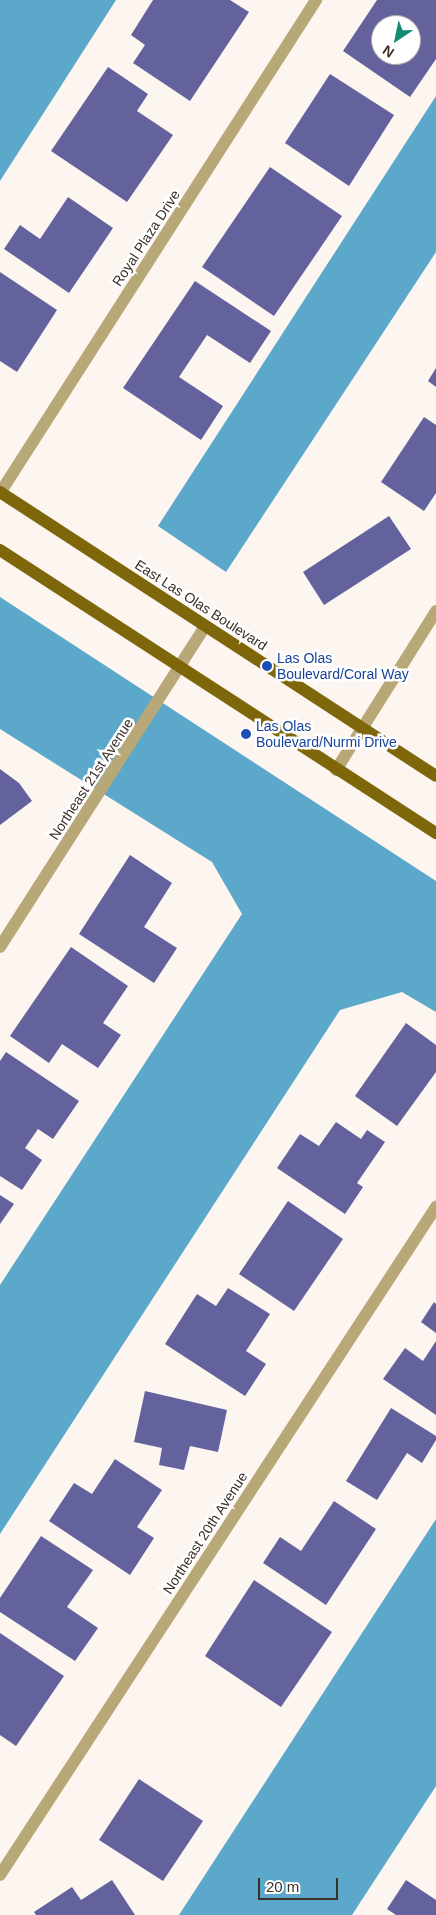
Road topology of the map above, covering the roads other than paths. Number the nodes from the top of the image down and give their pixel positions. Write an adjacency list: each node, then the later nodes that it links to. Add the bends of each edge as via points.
1 (316, 0): 2 (street, Royal Plaza Drive)
2 (0, 492): 5 (main road, East Las Olas Boulevard)
3 (0, 550): 6 (main road)
4 (436, 610): 7 (street)
5 (205, 626): 6 (street, Northeast 21st Avenue); 7 (main road, East Las Olas Boulevard)
6 (180, 667): 8 (main road); 11 (street, Northeast 21st Avenue)
7 (361, 728): 8 (street); 9 (main road, East Las Olas Boulevard)
8 (336, 770): 10 (main road)
9 (436, 776)
10 (436, 833)
11 (0, 947)
12 (436, 1207): 13 (street, Northeast 20th Avenue)
13 (0, 1875)

